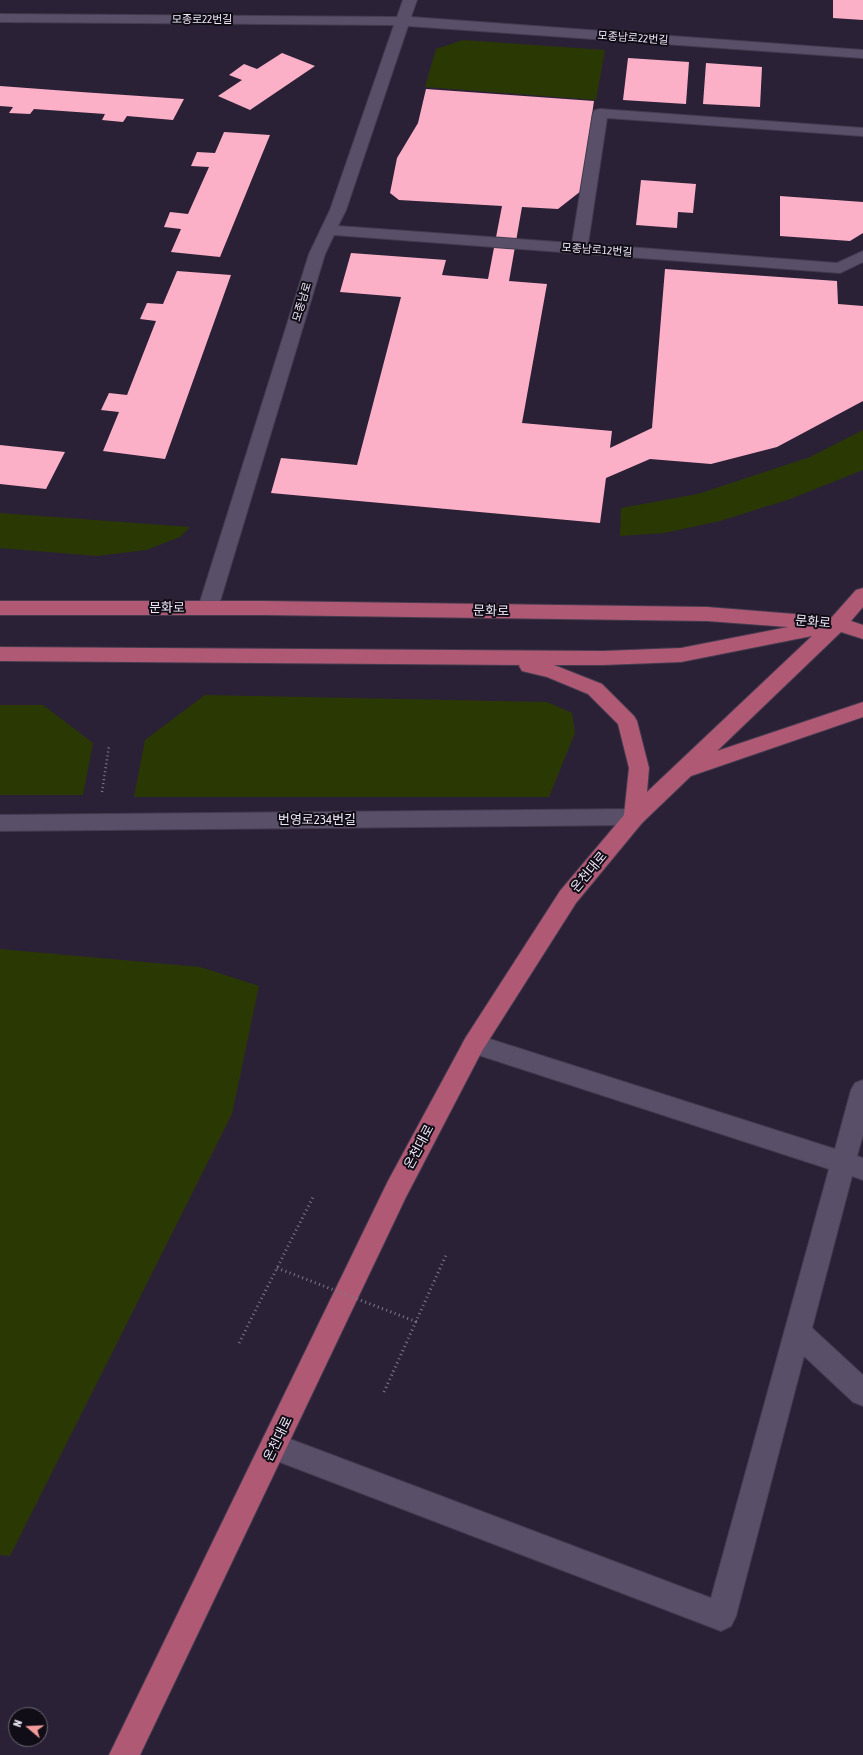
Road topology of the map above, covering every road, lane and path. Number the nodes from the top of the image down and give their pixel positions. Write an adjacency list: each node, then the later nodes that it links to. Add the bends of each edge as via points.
1 (410, 0): 3 (street, 모종남로)
2 (0, 18): 3 (street, 모종로22번길)
3 (403, 21): 4 (street, 모종남로22번길); 6 (street, 모종남로)
4 (863, 54)
5 (863, 132): 7 (street, via 600,113)
6 (329, 230): 7 (street, 모종남로12번길); 11 (street, 모종남로, via 317,254)
7 (579, 249): 8 (street, 모종남로12번길, via 840,268)
8 (863, 256)
9 (863, 595): 13 (main road, 온천대로)
10 (0, 608): 11 (main road, 문화로)
11 (208, 608): 13 (main road, 문화로, via 707,614)
12 (863, 615): 13 (main road, 온천대로)
13 (838, 624): 14 (main road); 15 (main road); 17 (main road, 문화로, via 681,655 603,658); 20 (main road, 온천대로)
14 (863, 632)
15 (863, 640)
16 (0, 654): 17 (main road, 문화로)
17 (487, 657): 21 (main road, via 551,671 594,689 627,721 639,768)
18 (863, 709): 20 (main road)
19 (109, 746): 22 (path)
20 (684, 770): 21 (main road, 온천대로)
21 (634, 817): 22 (street, 번영로234번길); 24 (main road, 온천대로, via 568,897)
22 (98, 822): 23 (street, 번영로234번길)
23 (0, 823)
24 (474, 1044): 26 (street); 35 (main road, 온천대로, via 397,1189)
25 (863, 1090): 26 (street)
26 (853, 1166): 31 (street)
27 (314, 1195): 29 (path)
28 (447, 1253): 30 (path)
29 (277, 1268): 30 (path, bridge); 32 (path)
30 (417, 1322): 33 (path)
31 (797, 1332): 34 (street); 35 (street, via 720,1616)
32 (240, 1343)
33 (384, 1392)
34 (863, 1393)
35 (274, 1446): 36 (main road, 온천대로)
36 (124, 1755)

